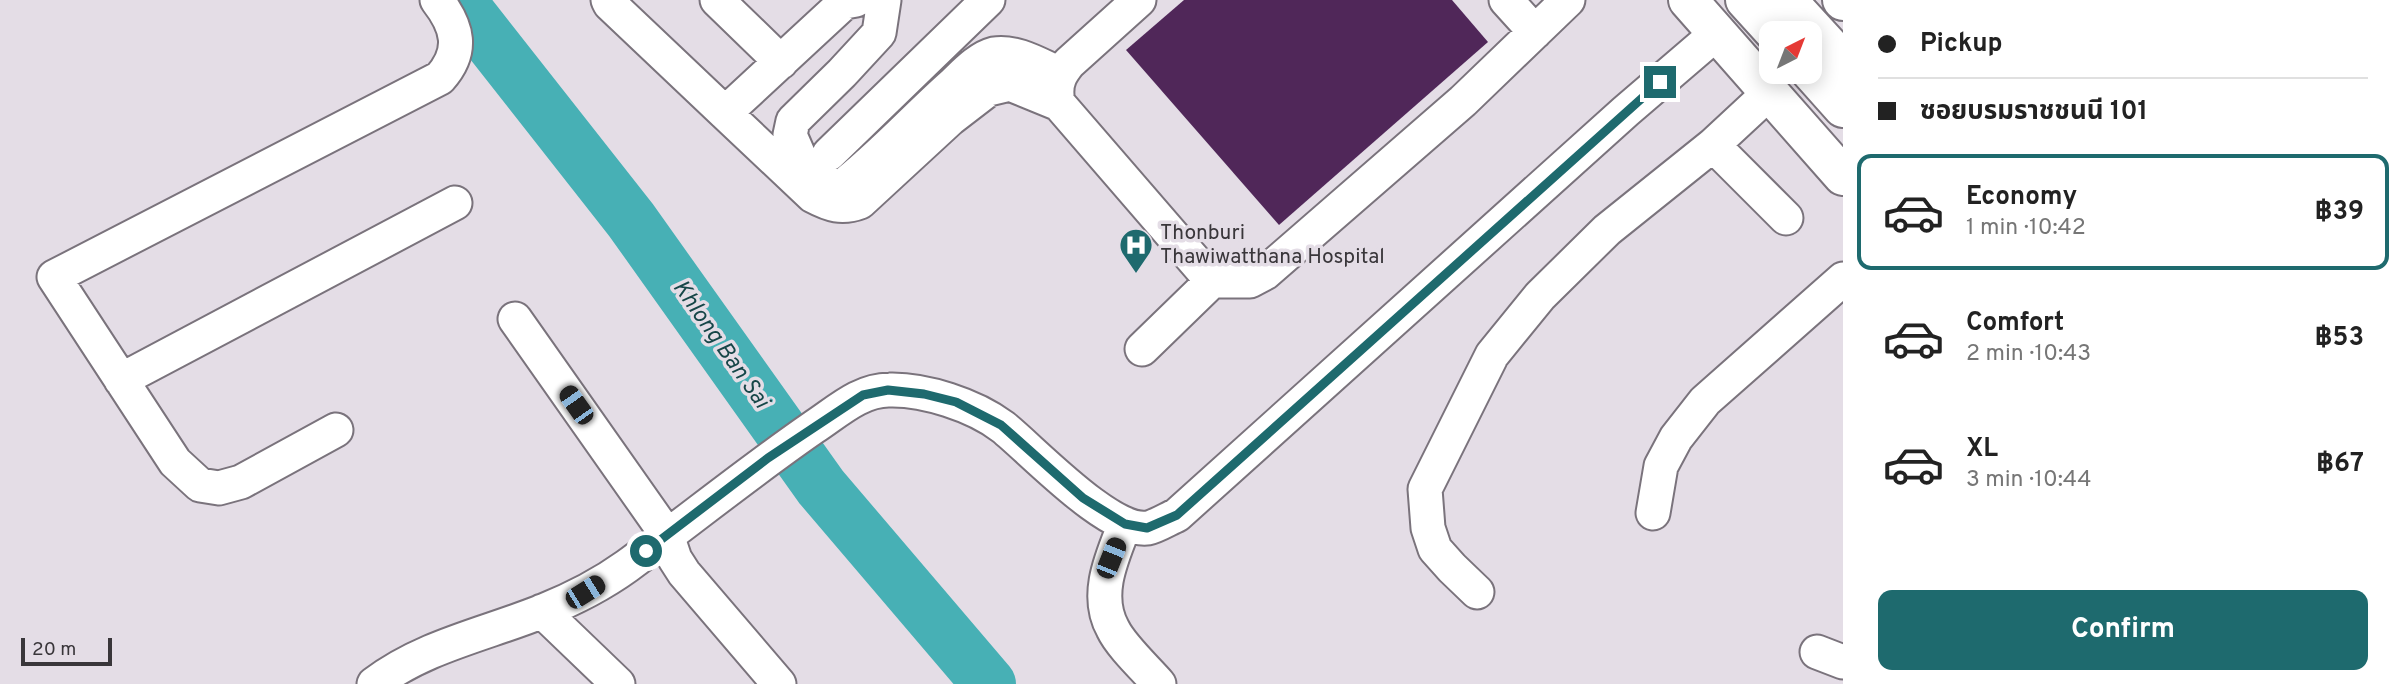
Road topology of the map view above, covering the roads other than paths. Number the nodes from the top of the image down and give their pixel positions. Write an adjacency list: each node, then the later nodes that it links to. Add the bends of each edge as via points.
1 (438, 0): 32 (street, via 448,14 457,47 440,78 54,277)
2 (608, 0): 22 (street)
3 (717, 0): 17 (street)
4 (884, 0): 19 (street, via 879,33 793,121 790,135 800,158 830,185 840,188 856,176 976,63 993,54 1013,54)
5 (988, 0): 24 (street)
6 (1139, 0): 19 (street, via 1069,63)
7 (1506, 0): 14 (street)
8 (1568, 0): 14 (street)
9 (1688, 0): 15 (main road)
10 (1745, 0): 13 (main road)
11 (1787, 0): 16 (main road)
12 (838, 4): 17 (street)
13 (1764, 21)
14 (1535, 32): 28 (street, via 1463,102 1265,273 1250,281)
15 (1717, 33): 20 (main road); 35 (street, via 1177,515 1147,528)
16 (1843, 61)
17 (781, 62): 22 (street)
18 (1822, 84): 21 (main road)
19 (1060, 89): 22 (street, via 1010,84 989,89 860,202 848,206 830,205 813,196); 28 (street)
20 (1769, 93): 23 (street); 25 (main road)
21 (1843, 108)
22 (725, 113)
23 (1713, 145): 27 (street); 37 (street, via 1607,230 1540,296 1492,355 1425,489 1435,549)
24 (829, 154)
25 (1843, 176)
26 (455, 203): 32 (street)
27 (1786, 218)
28 (1212, 281): 31 (street)
29 (1839, 291): 34 (street, via 1705,401 1676,438 1661,467)
30 (515, 319): 36 (street)
31 (1142, 349)
32 (121, 380): 33 (street, via 175,462 200,485 219,488 241,482)
33 (336, 430)
34 (1653, 513)
35 (1125, 524): 36 (street, via 1083,498 1001,425 956,402 888,390 863,395 768,458); 42 (street, via 1111,558 1105,608 1113,630)
36 (667, 535): 38 (street, via 585,592); 41 (street, via 684,573)
37 (1477, 592)
38 (542, 611): 39 (street, via 424,655); 40 (street)
39 (374, 684)
40 (618, 684)
41 (779, 684)
42 (1159, 684)

